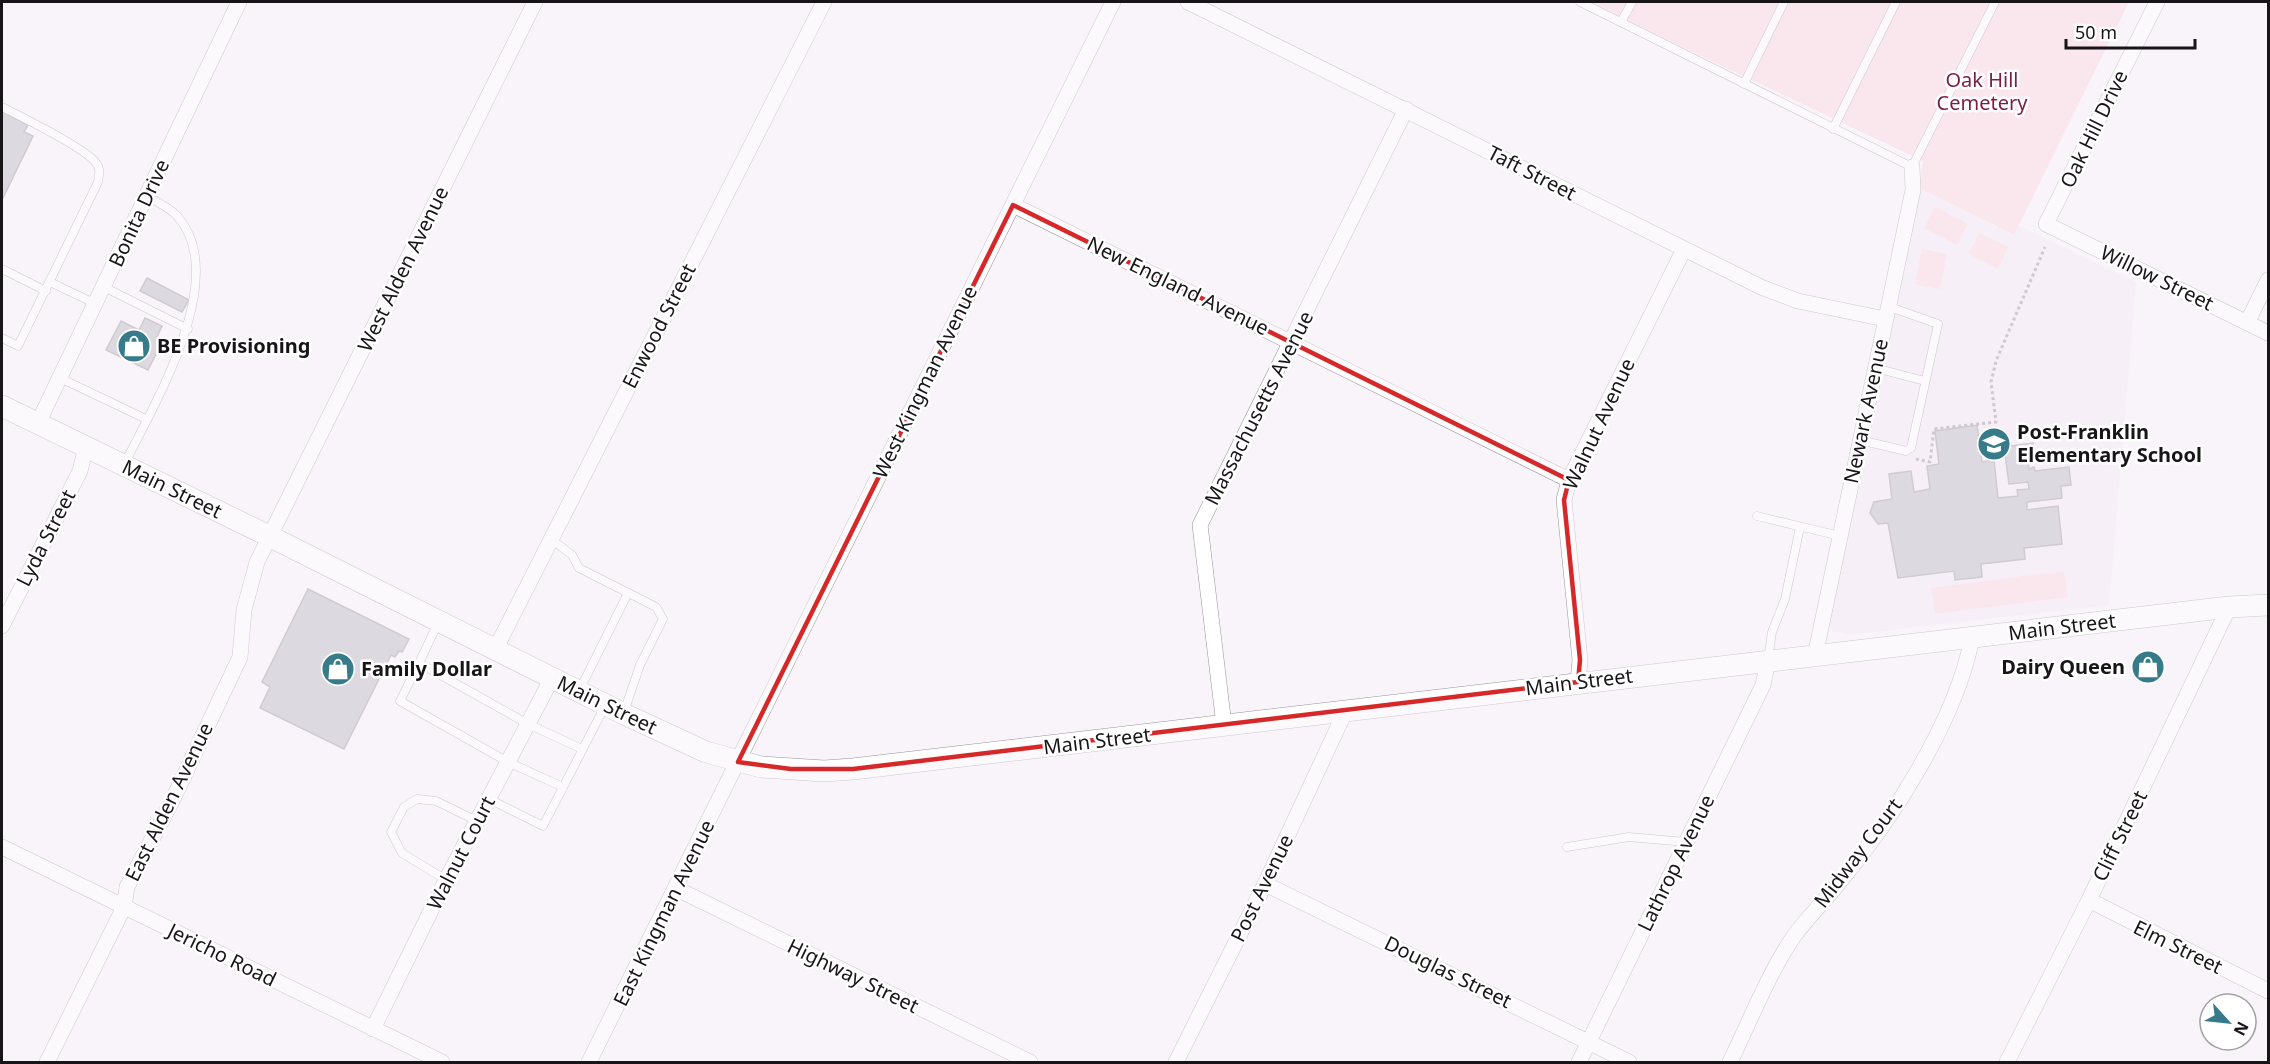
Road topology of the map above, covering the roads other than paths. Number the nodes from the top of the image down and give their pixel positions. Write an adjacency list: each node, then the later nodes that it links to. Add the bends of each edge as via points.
1 (239, 2): 18 (street, Bonita Drive)
2 (535, 2): 47 (street, West Alden Avenue)
3 (824, 2): 48 (street, Enwood Street)
4 (1113, 2): 19 (street, West Kingman Avenue)
5 (1188, 2): 15 (street, Taft Street)
6 (1580, 2): 12 (lane)
7 (1632, 2): 12 (lane)
8 (1784, 2): 13 (lane)
9 (1896, 2): 16 (lane)
10 (1995, 2): 17 (lane)
11 (2157, 2): 20 (street, Oak Hill Drive)
12 (1621, 22): 13 (lane)
13 (1743, 84): 16 (lane)
14 (2, 107): 24 (lane, via 40,126 99,166 98,182)
15 (1406, 109): 21 (street, Taft Street); 33 (street, Massachusetts Avenue)
16 (1833, 129): 17 (lane)
17 (1912, 166): 28 (street, Newark Avenue, via 1914,190)
18 (147, 196): 25 (street, Bonita Drive); 30 (lane, via 178,217 194,250 196,274)
19 (1013, 205): 33 (street, New England Avenue); 68 (street, West Kingman Avenue)
20 (2046, 224): 29 (street, Willow Street)
21 (1684, 249): 28 (street, Taft Street, via 1798,301); 43 (street, Walnut Avenue)
22 (2, 269): 26 (lane)
23 (2268, 280): 29 (street)
24 (50, 282): 26 (lane); 27 (lane)
25 (104, 287): 27 (street, Bonita Drive); 30 (lane)
26 (46, 291): 32 (lane, via 18,346)
27 (96, 304): 35 (street, Bonita Drive)
28 (1886, 312): 34 (street, Newark Avenue); 36 (lane, via 1938,324)
29 (2247, 323): 31 (street, Willow Street)
30 (188, 329): 38 (lane)
31 (2268, 333)
32 (2, 338)
33 (1292, 342): 43 (street, New England Avenue); 65 (street, Massachusetts Avenue, via 1200,525)
34 (1875, 368): 36 (lane); 40 (street, Newark Avenue)
35 (60, 378): 38 (lane); 39 (street, Bonita Drive)
36 (1925, 381): 40 (lane, via 1909,450)
37 (2, 406): 39 (street, Main Street)
38 (146, 419): 42 (lane)
39 (38, 423): 41 (street, Main Street)
40 (1860, 440): 46 (street, Newark Avenue)
41 (86, 447): 42 (street, Main Street); 53 (street, Lyda Street, via 80,471)
42 (124, 466): 47 (street, Main Street)
43 (1569, 480): 60 (street, Walnut Avenue, via 1564,500 1580,660)
44 (1757, 516): 45 (lane)
45 (1800, 527): 46 (lane); 57 (lane)
46 (1840, 536): 56 (street, Newark Avenue)
47 (271, 537): 52 (street, Main Street); 79 (street, East Alden Avenue, via 257,562 244,610 240,657 127,886)
48 (551, 539): 49 (lane, via 572,555 579,568); 55 (street, Enwood Street)
49 (628, 593): 61 (lane); 62 (lane, via 656,608 663,619)
50 (2268, 605): 51 (street, Main Street)
51 (2229, 607): 54 (street, Main Street); 78 (street, Cliff Street)
52 (439, 622): 55 (street, Main Street); 58 (lane)
53 (2, 626)
54 (1972, 638): 56 (street, Main Street); 90 (street, Midway Court, via 1967,662 1914,778 1840,883 1792,938)
55 (495, 650): 59 (street, Main Street)
56 (1815, 656): 57 (street, Main Street)
57 (1768, 661): 60 (street, Main Street); 72 (street, Lathrop Avenue, via 1763,686)
58 (419, 663): 64 (lane); 67 (lane, via 400,701)
59 (552, 678): 61 (street, Main Street); 64 (street, Walnut Court)
60 (1578, 682): 63 (street, Main Street)
61 (579, 691): 62 (street, Main Street)
62 (615, 709): 66 (lane); 68 (street, Main Street, via 705,752)
63 (1345, 712): 65 (street, Main Street); 76 (street, Post Avenue)
64 (528, 724): 66 (lane); 67 (street, Walnut Court)
65 (1224, 725): 68 (street, Main Street, via 824,771)
66 (582, 749): 69 (lane)
67 (508, 762): 69 (lane); 70 (street, Walnut Court)
68 (738, 762): 77 (street, East Kingman Avenue)
69 (563, 787): 70 (lane, via 543,826)
70 (489, 799): 71 (street, Walnut Court)
71 (477, 821): 75 (street, Walnut Court); 75 (lane, via 436,801 417,799 404,807 391,832 402,853)
72 (1686, 842): 74 (lane, via 1629,837); 82 (street, Lathrop Avenue)
73 (2, 847): 79 (street, Jericho Road)
74 (1567, 847)
75 (446, 880): 81 (street, Walnut Court)
76 (1265, 884): 82 (street, Douglas Street); 87 (street, Post Avenue)
77 (677, 889): 85 (street, East Kingman Avenue); 86 (street, Highway Street)
78 (2089, 900): 80 (street, Elm Street); 91 (street, Cliff Street)
79 (124, 907): 81 (street, Jericho Road); 83 (street, East Alden Avenue)
80 (2268, 991)
81 (374, 1029): 84 (street, Jericho Road)
82 (1589, 1042): 88 (street, Lathrop Avenue); 89 (street, Douglas Street)
83 (47, 1062)
84 (442, 1062)
85 (589, 1062)
86 (1030, 1062)
87 (1176, 1062)
88 (1579, 1062)
89 (1629, 1062)
90 (1730, 1062)
91 (2007, 1062)

